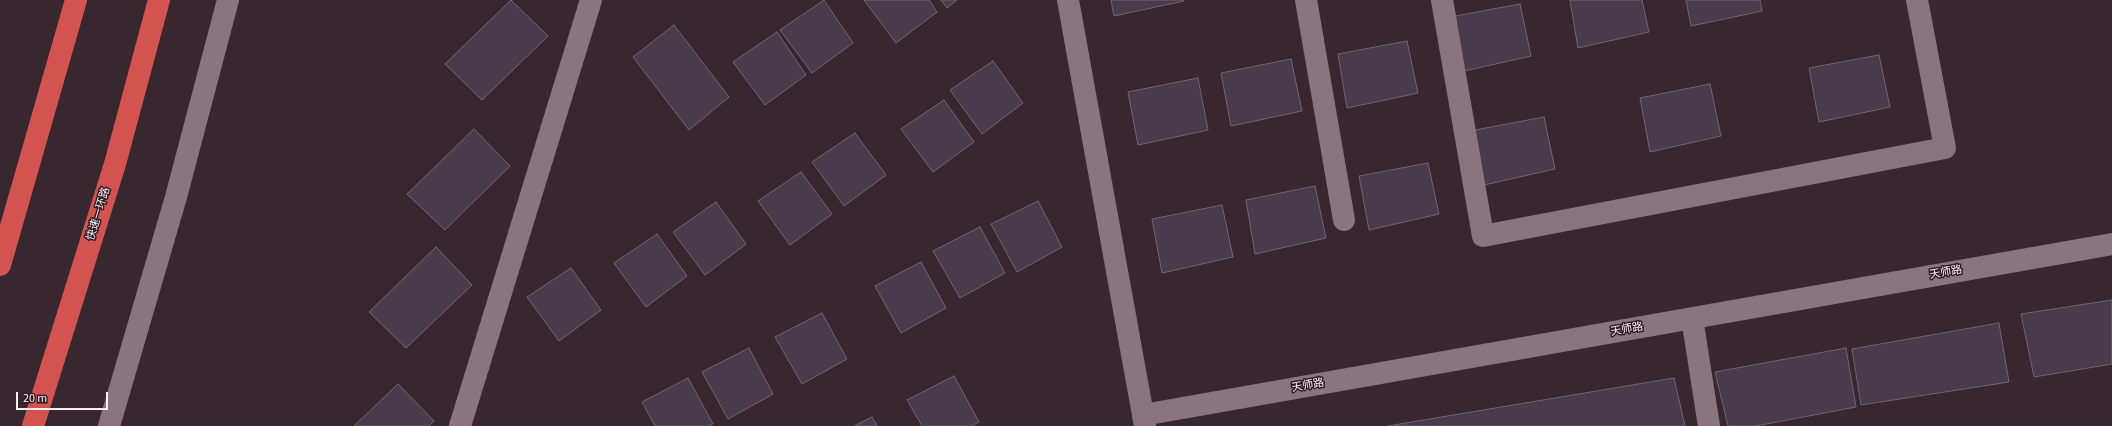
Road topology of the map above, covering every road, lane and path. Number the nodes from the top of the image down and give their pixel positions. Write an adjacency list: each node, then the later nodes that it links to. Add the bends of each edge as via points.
1 (76, 0): 11 (highway)
2 (159, 0): 14 (highway, 快速一环路, via 115,164)
3 (228, 0): 15 (street, via 176,197)
4 (591, 0): 16 (street)
5 (1068, 0): 13 (street)
6 (1306, 0): 9 (street)
7 (1442, 0): 8 (street, via 1483,236 1945,148)
8 (1917, 0)
9 (1344, 220)
10 (2112, 244): 12 (street, 天师路)
11 (0, 265)
12 (1692, 318): 13 (street, 天师路); 17 (street)
13 (1144, 421)
14 (33, 426)
15 (109, 426)
16 (460, 426)
17 (1709, 426)

